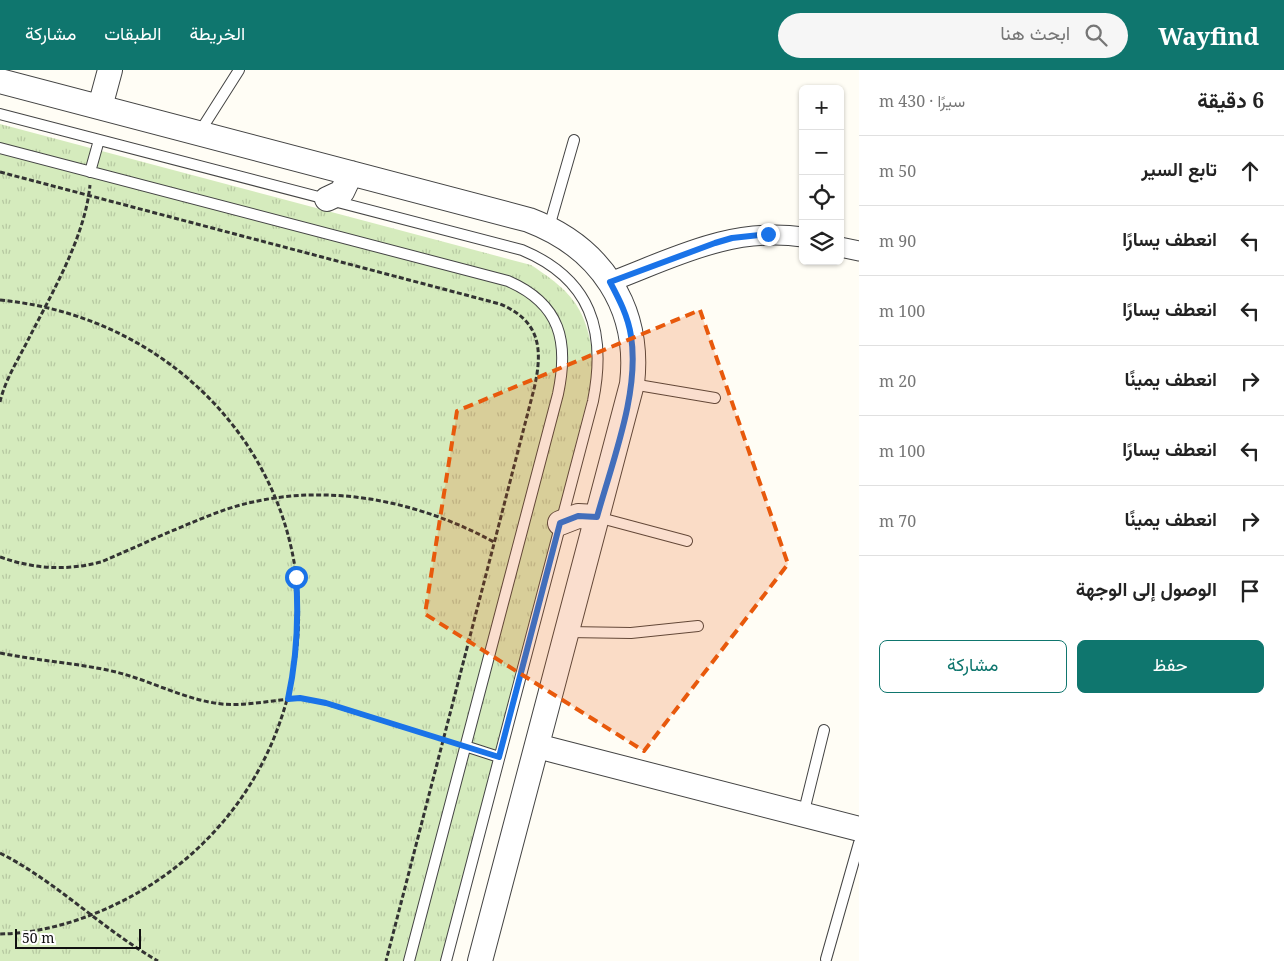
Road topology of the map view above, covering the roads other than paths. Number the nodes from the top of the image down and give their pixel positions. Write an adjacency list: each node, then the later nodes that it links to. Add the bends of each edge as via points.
1 (110, 70): 4 (street)
2 (239, 70): 6 (lane)
3 (0, 81): 4 (street)
4 (100, 107): 6 (street)
5 (0, 114): 7 (lane)
6 (199, 133): 11 (street)
7 (99, 140): 10 (lane); 12 (lane)
8 (574, 140): 13 (lane)
9 (0, 148): 10 (lane)
10 (90, 172): 26 (lane, via 508,281 531,293 549,311 558,326 562,343 561,378)
11 (351, 173): 12 (street, via 342,192); 13 (street, via 509,213)
12 (328, 199): 21 (lane, via 522,250 554,268 580,294 595,328 599,364 593,401)
13 (549, 227): 17 (street, via 583,250)
14 (799, 238): 17 (street, via 768,234 732,238)
15 (844, 248): 16 (street)
16 (859, 251)
17 (610, 282): 18 (street, via 631,334)
18 (632, 384): 19 (lane); 20 (street)
19 (715, 398)
20 (597, 517): 21 (street, via 578,516); 22 (lane); 24 (street)
21 (560, 523): 28 (lane)
22 (687, 541)
23 (698, 626): 24 (lane, via 631,633)
24 (567, 632): 27 (street)
25 (824, 730): 29 (lane)
26 (465, 746): 28 (lane); 33 (lane)
27 (537, 746): 29 (street); 35 (street)
28 (499, 757): 34 (lane)
29 (803, 815): 30 (street)
30 (859, 829)
31 (859, 843): 32 (lane)
32 (826, 959)
33 (409, 961)
34 (446, 961)
35 (480, 961)

